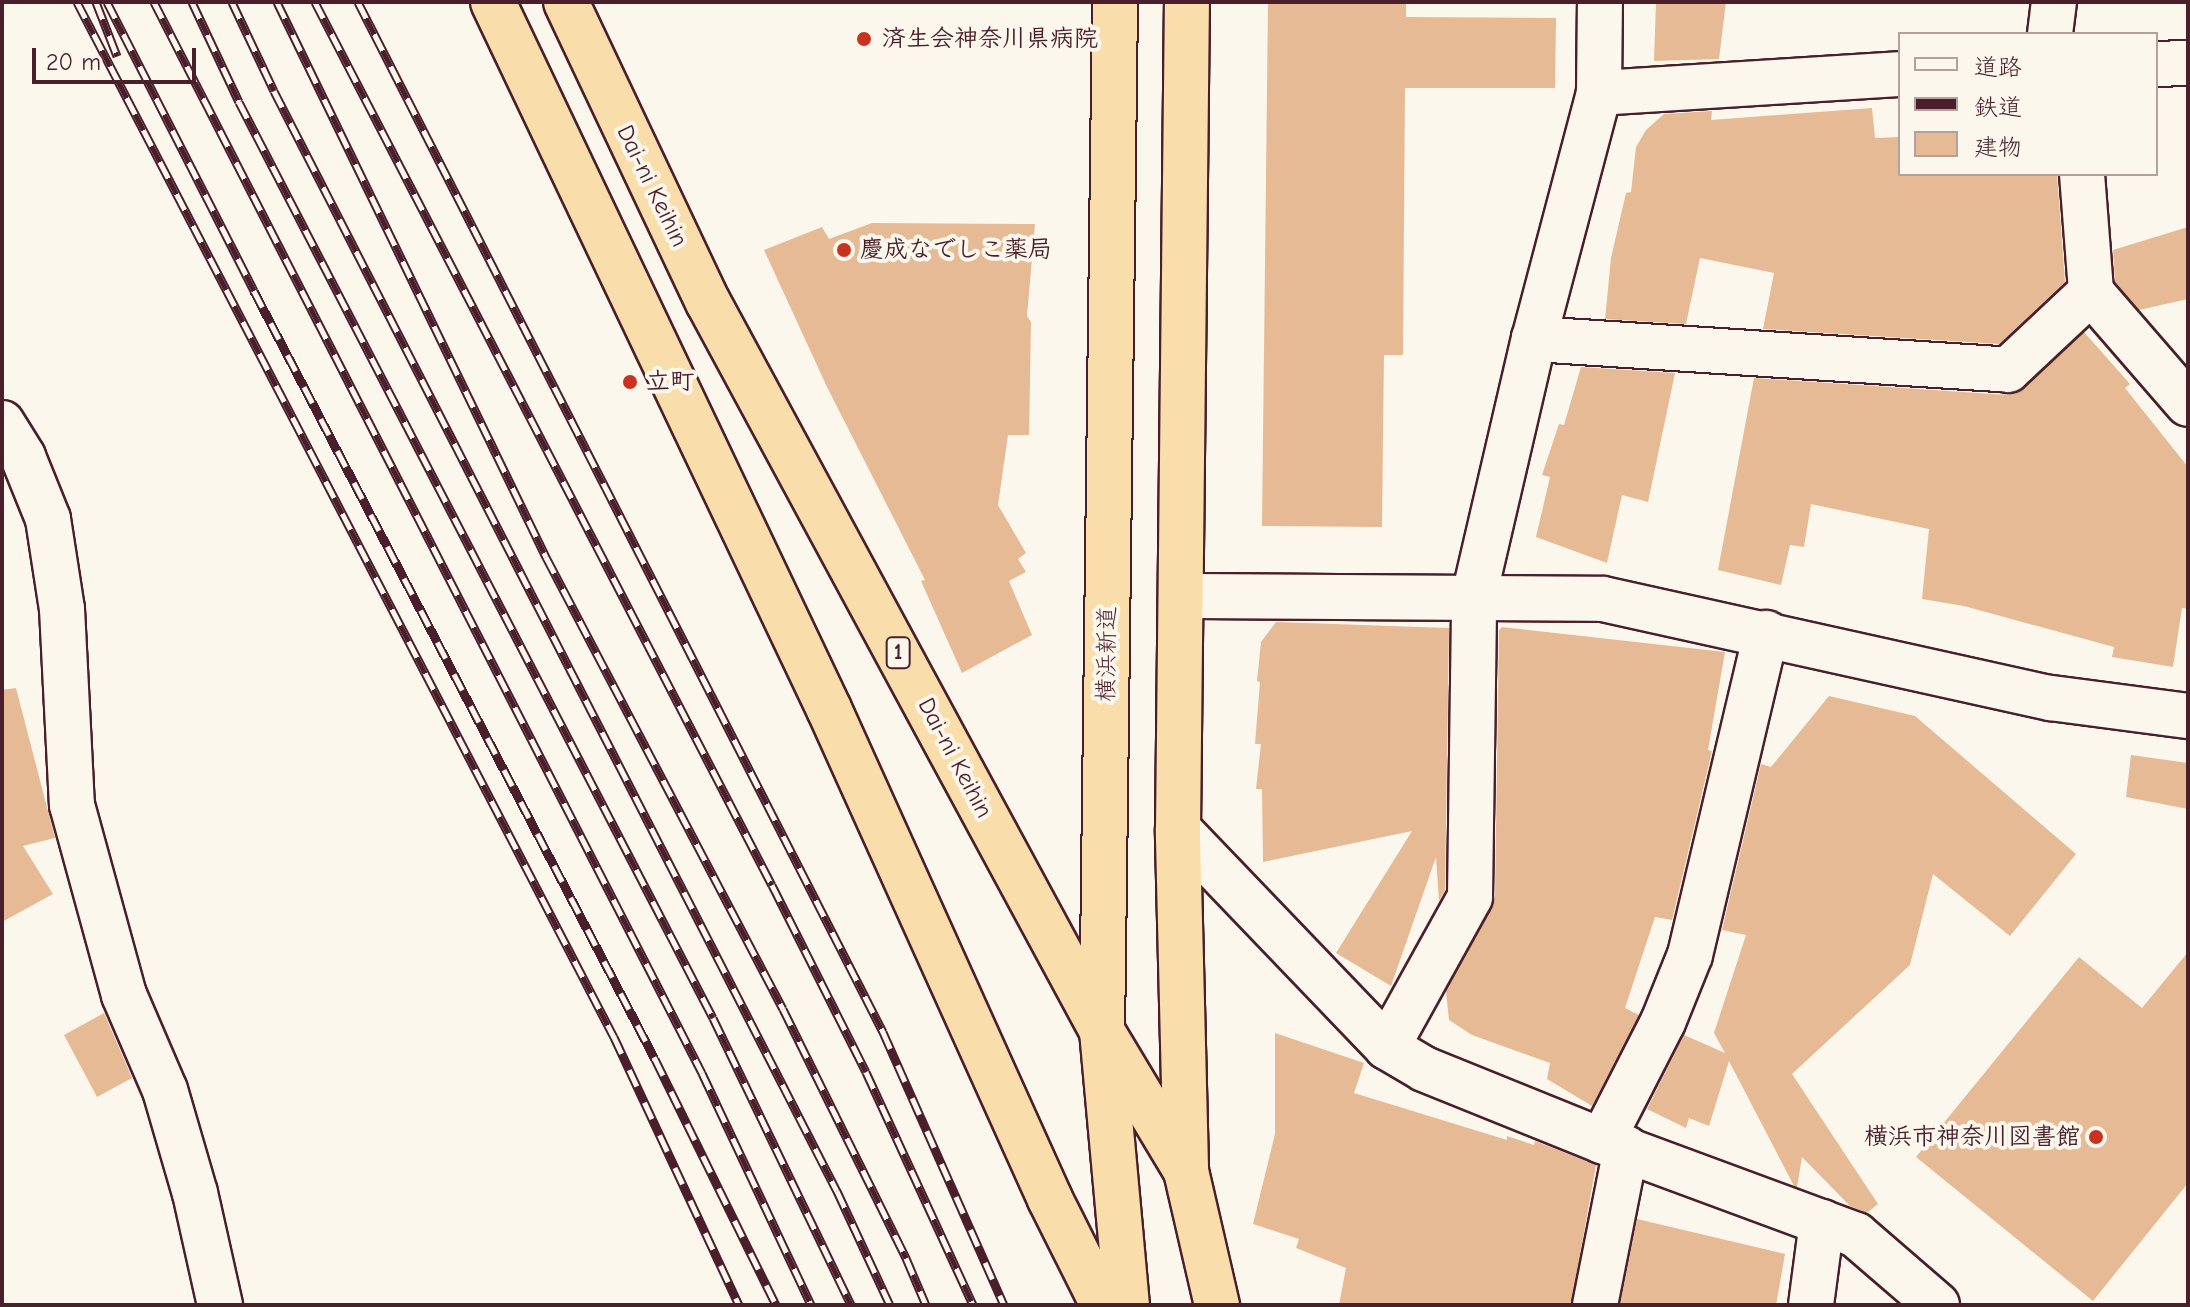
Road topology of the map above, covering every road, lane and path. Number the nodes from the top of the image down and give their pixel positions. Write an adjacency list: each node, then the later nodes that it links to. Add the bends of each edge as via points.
1 (493, 2): 28 (highway, via 829,709)
2 (566, 2): 22 (highway, Dai-ni Keihin / 1, via 708,302)
3 (1115, 2): 22 (highway, 横浜新道 / 1)
4 (1187, 2): 17 (highway, 1)
5 (1600, 2): 11 (street)
6 (2054, 2): 7 (street)
7 (2050, 32)
8 (2188, 63): 9 (street)
9 (2158, 64)
10 (1898, 74): 11 (street)
11 (1599, 93): 14 (street)
12 (2082, 176): 13 (street)
13 (2091, 292): 14 (street, via 2008,370); 15 (street)
14 (1534, 339): 18 (street)
15 (2188, 404)
16 (2, 423): 27 (street, via 23,457 48,519 62,609 72,805 124,995 165,1090)
17 (1181, 596): 18 (street); 21 (highway, 1)
18 (1474, 596): 19 (street, via 1603,599); 23 (street, via 1470,897)
19 (1766, 633): 20 (street, via 2051,698); 24 (street, via 1690,955)
20 (2188, 716)
21 (1178, 829): 23 (street); 25 (highway, 1)
22 (1102, 1031): 25 (highway, Dai-ni Keihin / 1); 29 (highway, 横浜新道 / 1)
23 (1387, 1047): 24 (street, via 1424,1069)
24 (1614, 1145): 26 (street); 31 (street)
25 (1186, 1171): 30 (highway, Dai-ni Keihin / 1)
26 (1822, 1222): 32 (street); 33 (street, via 1856,1235)
27 (220, 1305)
28 (1103, 1305)
29 (1127, 1305)
30 (1217, 1305)
31 (1595, 1305)
32 (1811, 1305)
33 (1937, 1305)

